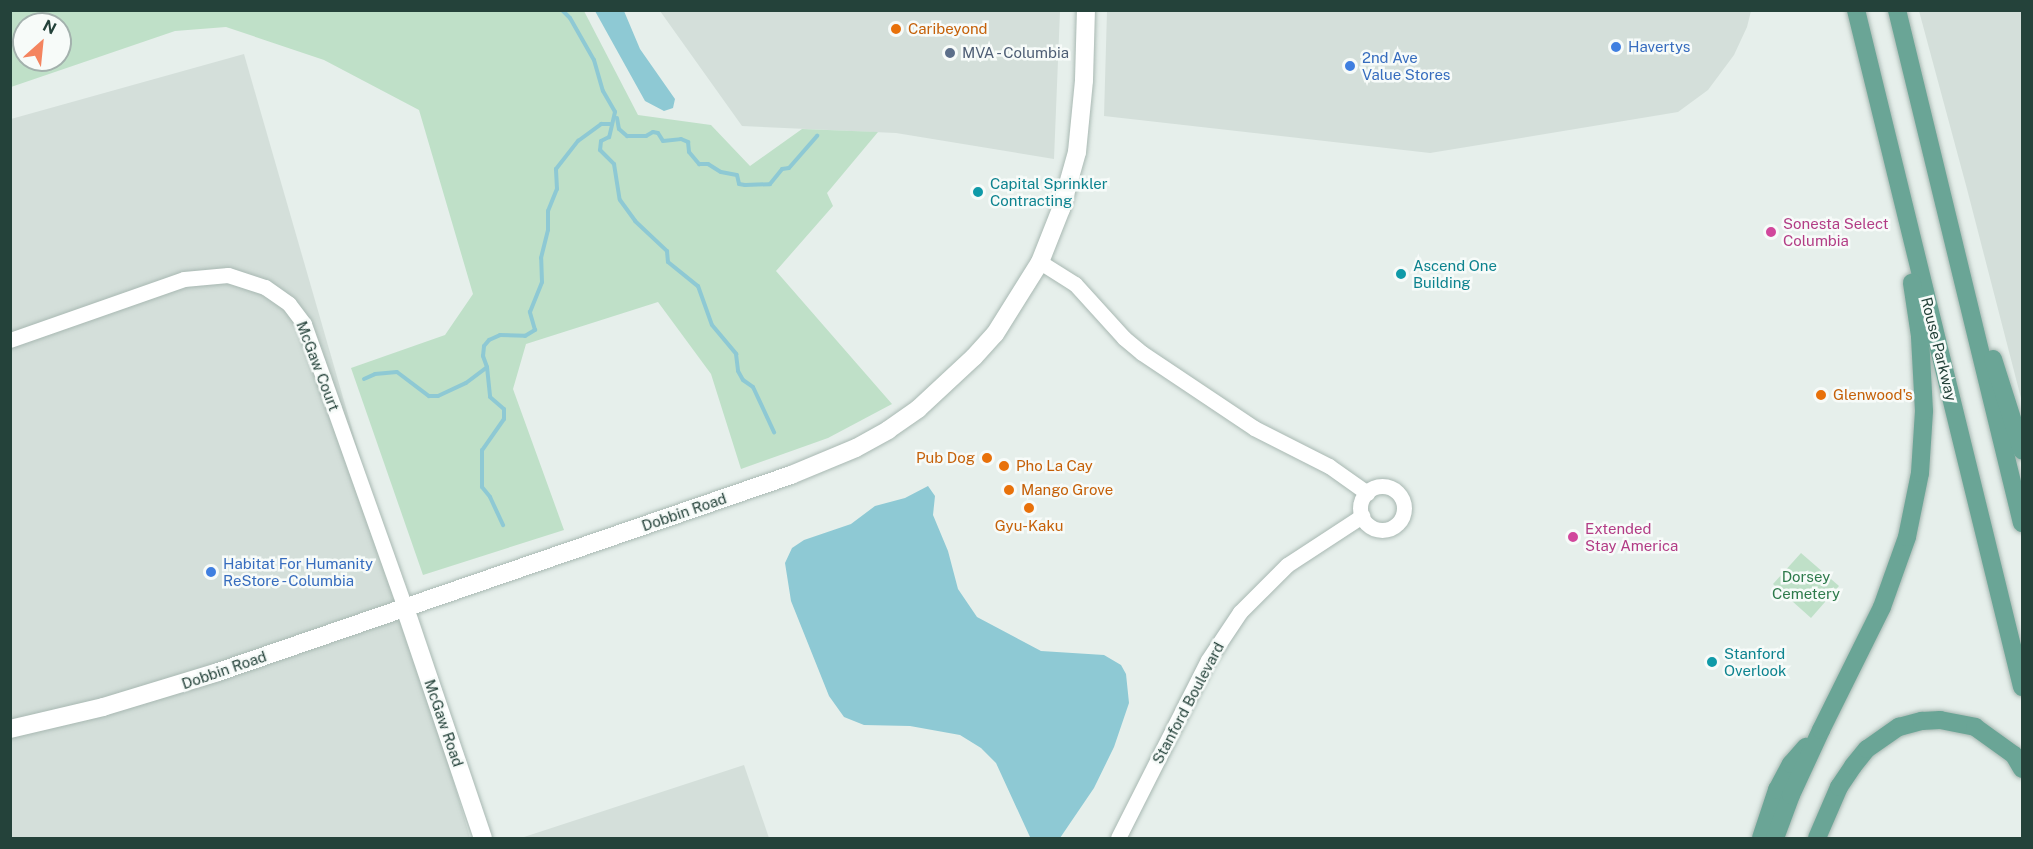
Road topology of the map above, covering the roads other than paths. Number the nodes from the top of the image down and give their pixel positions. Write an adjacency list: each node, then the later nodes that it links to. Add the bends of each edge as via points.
1 (1086, 10): 6 (street, Dobbin Road, via 1077,152 1061,209)
2 (1856, 10): 4 (main road, Rouse Parkway)
3 (1897, 10): 5 (main road)
4 (1898, 183): 13 (main road, Rouse Parkway); 15 (main road, via 1924,380 1920,473 1897,569)
5 (1942, 200): 8 (main road); 11 (main road)
6 (1040, 262): 9 (street, via 1086,295 1142,353 1254,428 1329,466); 12 (street, Dobbin Road, via 995,334 974,357 918,409 856,448 791,475)
7 (10, 340): 12 (street, McGaw Court, via 198,277 239,277 272,291 289,304 304,324)
8 (2022, 450)
9 (1367, 493): 10 (street, via 1360,505); 10 (street, via 1377,487 1390,488 1402,498 1405,509 1402,518 1389,529 1371,527)
10 (1362, 516): 18 (street, Stanford Boulevard, via 1287,565 1240,612 1208,660)
11 (2022, 523)
12 (405, 608): 14 (street, Dobbin Road, via 158,692); 17 (street, McGaw Road)
13 (2022, 687)
14 (10, 729)
15 (1821, 730): 19 (main road, via 1791,764 1777,790); 20 (main road)
16 (2022, 769): 21 (main road, via 2014,755 1975,727 1940,720 1899,727 1874,743 1853,766 1839,787)
17 (483, 838)
18 (1118, 838)
19 (1761, 838)
20 (1775, 838)
21 (1817, 838)

